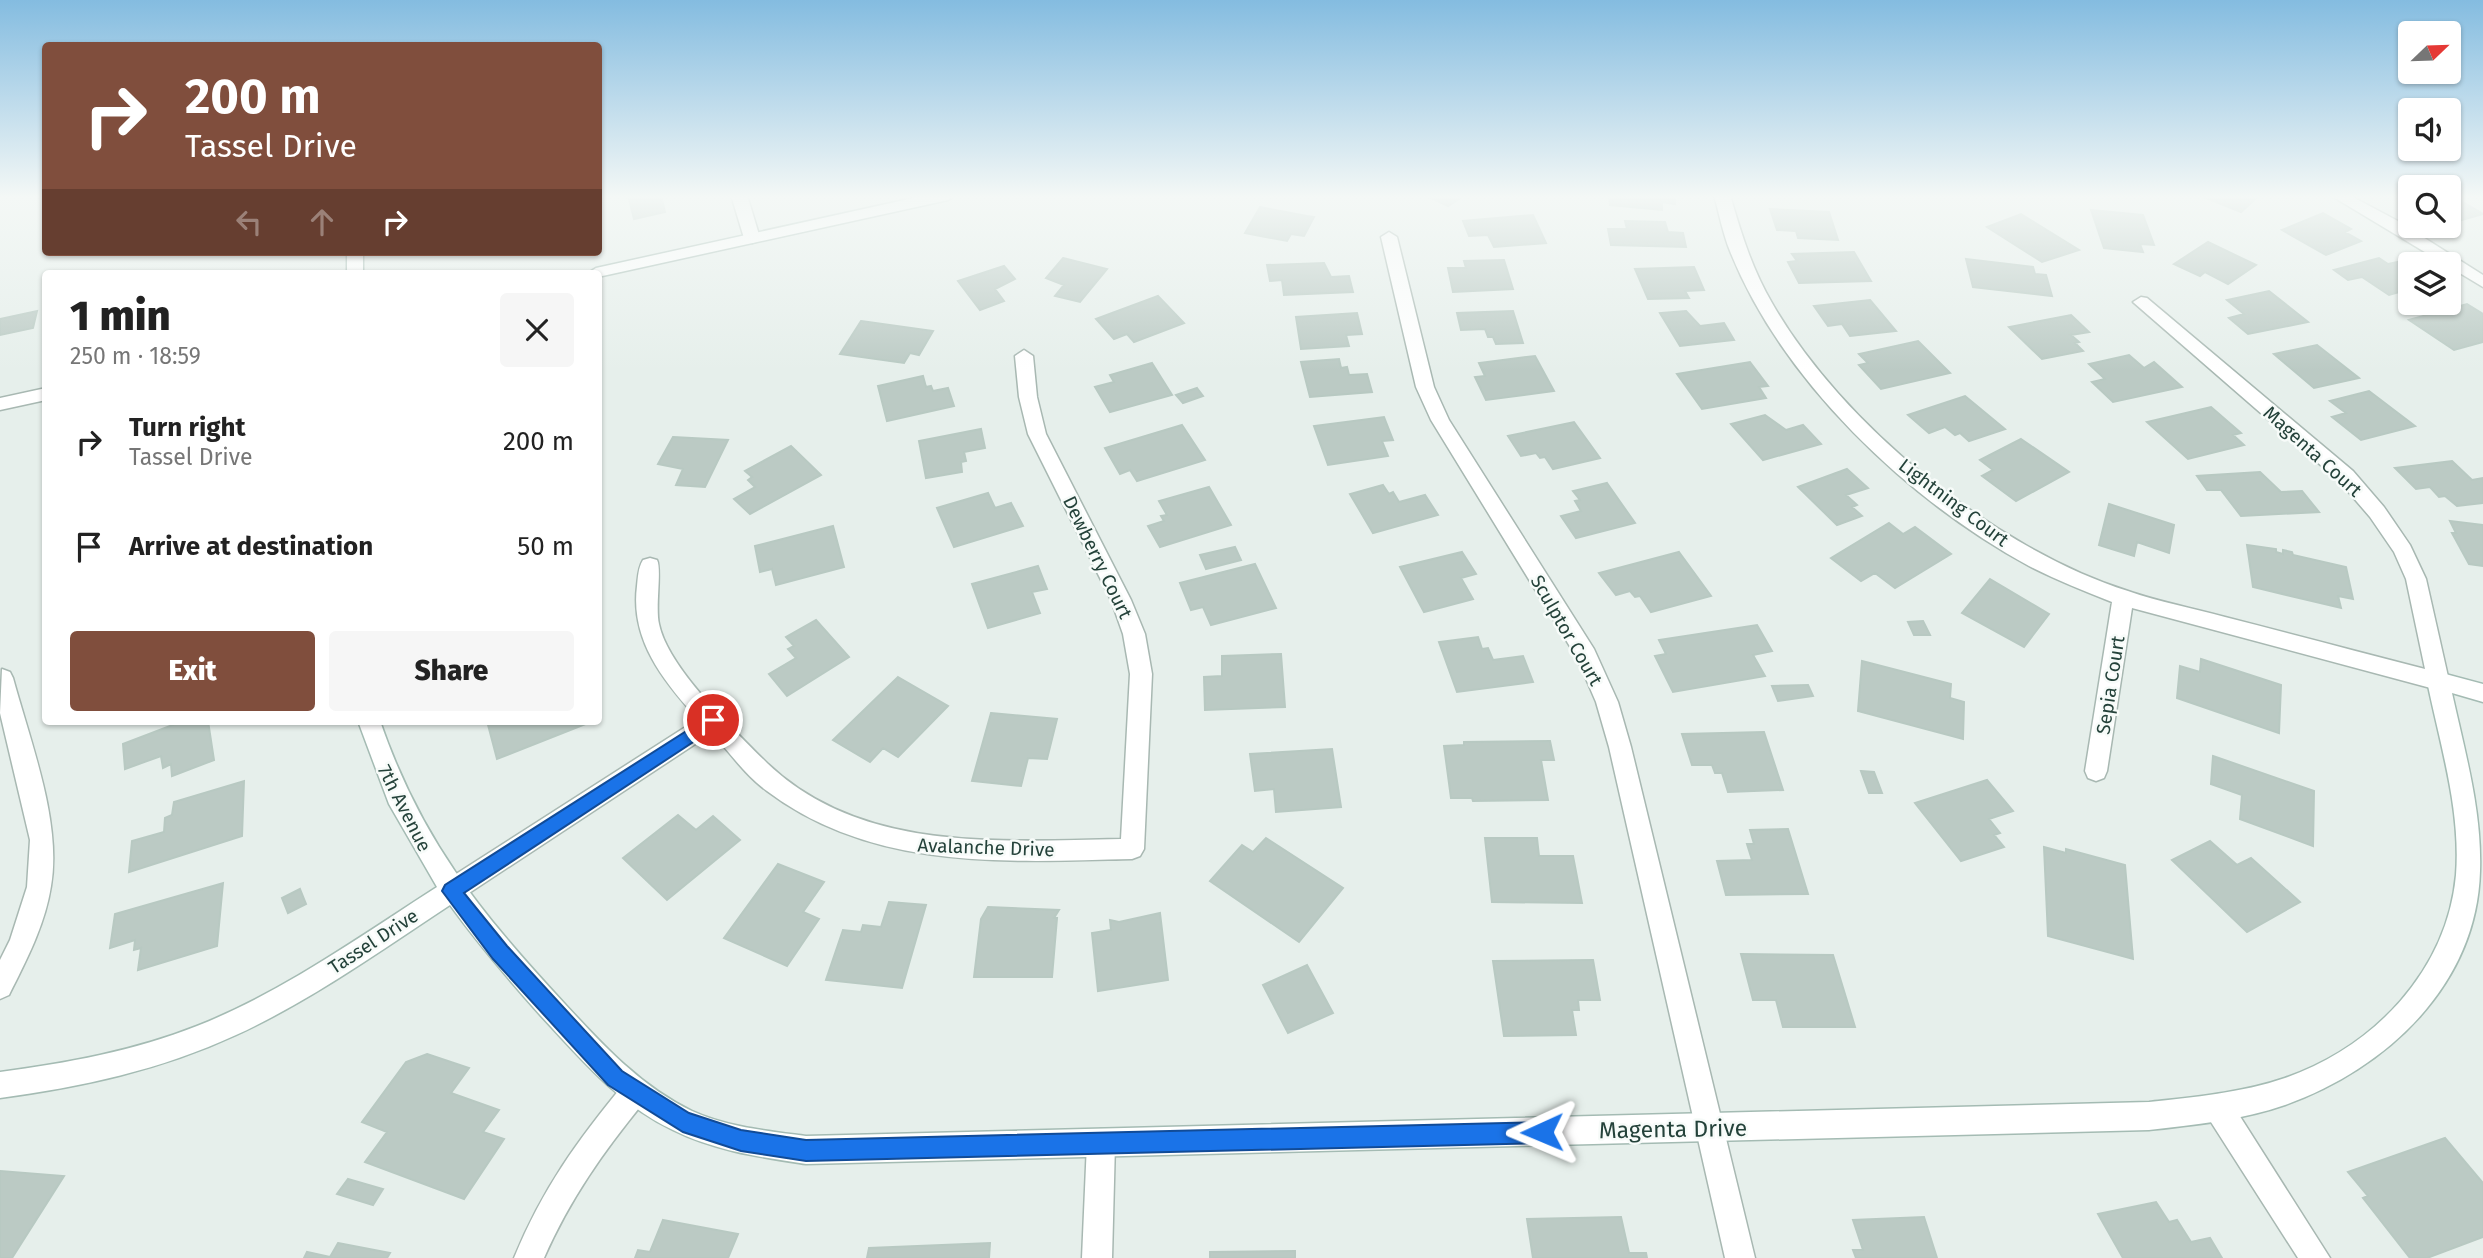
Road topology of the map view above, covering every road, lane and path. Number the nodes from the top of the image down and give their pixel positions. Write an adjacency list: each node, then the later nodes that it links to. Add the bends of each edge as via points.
1 (682, 254): 5 (street)
2 (1394, 254): 25 (street, Sculptor Court, via 1425,387 1440,420 1586,655 1607,702)
3 (1738, 254): 12 (street, Lightning Court, via 1760,302 1787,342 1867,433 1986,531 2029,557)
4 (2438, 254): 6 (street)
5 (602, 272)
6 (2483, 282)
7 (2141, 302): 14 (street, Magenta Court, via 2346,476 2375,508 2400,544 2416,580)
8 (1024, 356): 19 (street, Dewberry Court, via 1037,434 1134,634 1141,674)
9 (42, 395): 10 (street)
10 (0, 404)
11 (650, 565): 16 (street, Avalanche Drive, via 646,608 653,640 668,670)
12 (2123, 598): 14 (street, Lightning Court); 18 (street, Sepia Court)
13 (2, 678): 21 (street, via 42,840 39,887 22,942)
14 (2438, 681): 15 (street, Lightning Court); 24 (street, Magenta Drive, via 2468,827 2468,877 2458,930 2435,979 2399,1024 2347,1063 2286,1091)
15 (2483, 692)
16 (713, 720): 19 (street, Avalanche Drive, via 774,784 817,813 865,833 956,849); 20 (street, Tassel Drive)
17 (370, 725): 20 (street, 7th Avenue, via 409,823)
18 (2096, 771)
19 (1132, 849)
20 (451, 891): 22 (street, Tassel Drive, via 299,989 225,1027 146,1057 72,1076); 23 (street, Magenta Drive, via 500,953)
21 (0, 987)
22 (0, 1085)
23 (634, 1093): 26 (street, Magenta Drive, via 683,1122 741,1141 806,1150); 27 (street, via 589,1148 550,1211)
24 (2219, 1109): 25 (street, Magenta Drive, via 2149,1116); 30 (street)
25 (1707, 1128): 26 (street, Magenta Drive); 29 (street, Sculptor Court)
26 (1101, 1143): 28 (street)
27 (528, 1258)
28 (1097, 1258)
29 (1740, 1258)
30 (2315, 1258)

